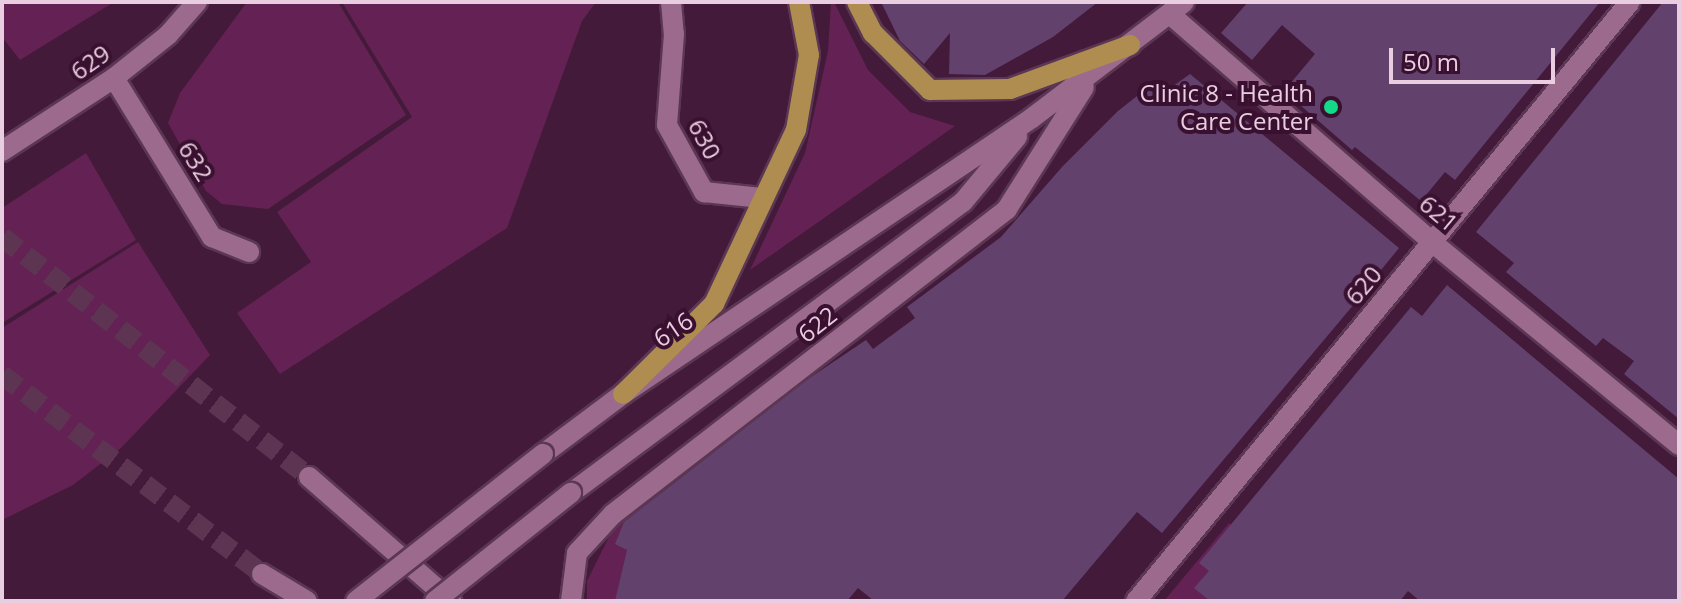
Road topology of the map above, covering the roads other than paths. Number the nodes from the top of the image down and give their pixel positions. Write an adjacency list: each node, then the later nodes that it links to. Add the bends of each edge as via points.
1 (197, 2): 9 (street, 629, via 168,35)
2 (671, 2): 12 (street, 630, via 674,34 667,125 704,192)
3 (799, 2): 12 (main road, via 809,55 796,130)
4 (857, 2): 7 (main road, via 873,33 930,90 1010,89)
5 (1630, 2): 13 (street, 620)
6 (1177, 9): 7 (street, 616); 13 (street, 621)
7 (1130, 45): 8 (street, 616)
8 (1091, 75): 10 (street, 616); 23 (street, 622, via 1007,209 613,514 577,553)
9 (114, 78): 11 (street, 629); 14 (street, 632, via 212,237)
10 (1032, 118): 15 (street, 616); 21 (street, 616, bridge, via 963,202 571,493)
11 (2, 151)
12 (762, 198): 15 (main road, via 714,304)
13 (1432, 242): 16 (street, 621); 24 (street, 620)
14 (249, 252)
15 (623, 394): 20 (street, 616, bridge)
16 (1679, 445)
17 (309, 477): 22 (street)
18 (262, 574): 19 (street)
19 (307, 601)
20 (356, 601)
21 (435, 601)
22 (451, 601)
23 (571, 601)
24 (1136, 601)

